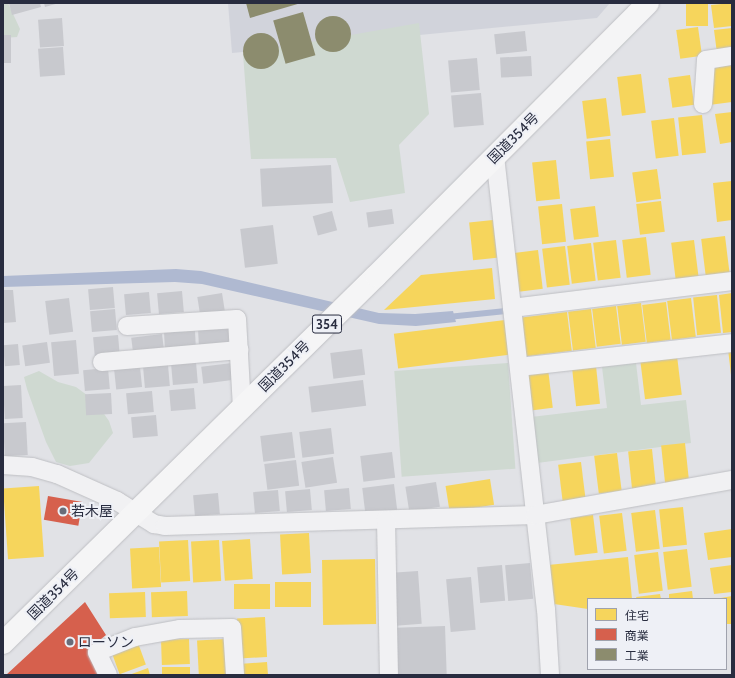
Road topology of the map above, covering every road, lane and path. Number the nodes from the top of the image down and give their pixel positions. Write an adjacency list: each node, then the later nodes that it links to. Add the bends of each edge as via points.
1 (648, 3): 4 (highway, 国道354号 / 354)
2 (732, 56): 3 (street, via 706,60)
3 (703, 104)
4 (495, 156): 6 (street); 12 (highway, 国道354号 / 354)
5 (732, 281): 6 (street)
6 (512, 308): 11 (street)
7 (127, 326): 9 (street, via 237,319)
8 (732, 343): 11 (street)
9 (239, 350): 10 (street); 12 (street)
10 (102, 362)
11 (519, 367): 16 (street)
12 (242, 408): 15 (highway, 国道354号 / 354)
13 (3, 465): 15 (street, via 32,467 57,474)
14 (732, 480): 16 (street)
15 (136, 512): 17 (street, via 154,524 165,526); 18 (highway, 国道354号 / 354)
16 (535, 515): 17 (street); 22 (street, via 546,609)
17 (386, 520): 21 (street)
18 (3, 643)
19 (108, 675): 20 (street, via 97,652 135,637 161,631 232,628)
20 (235, 675)
21 (389, 675)
22 (550, 675)

